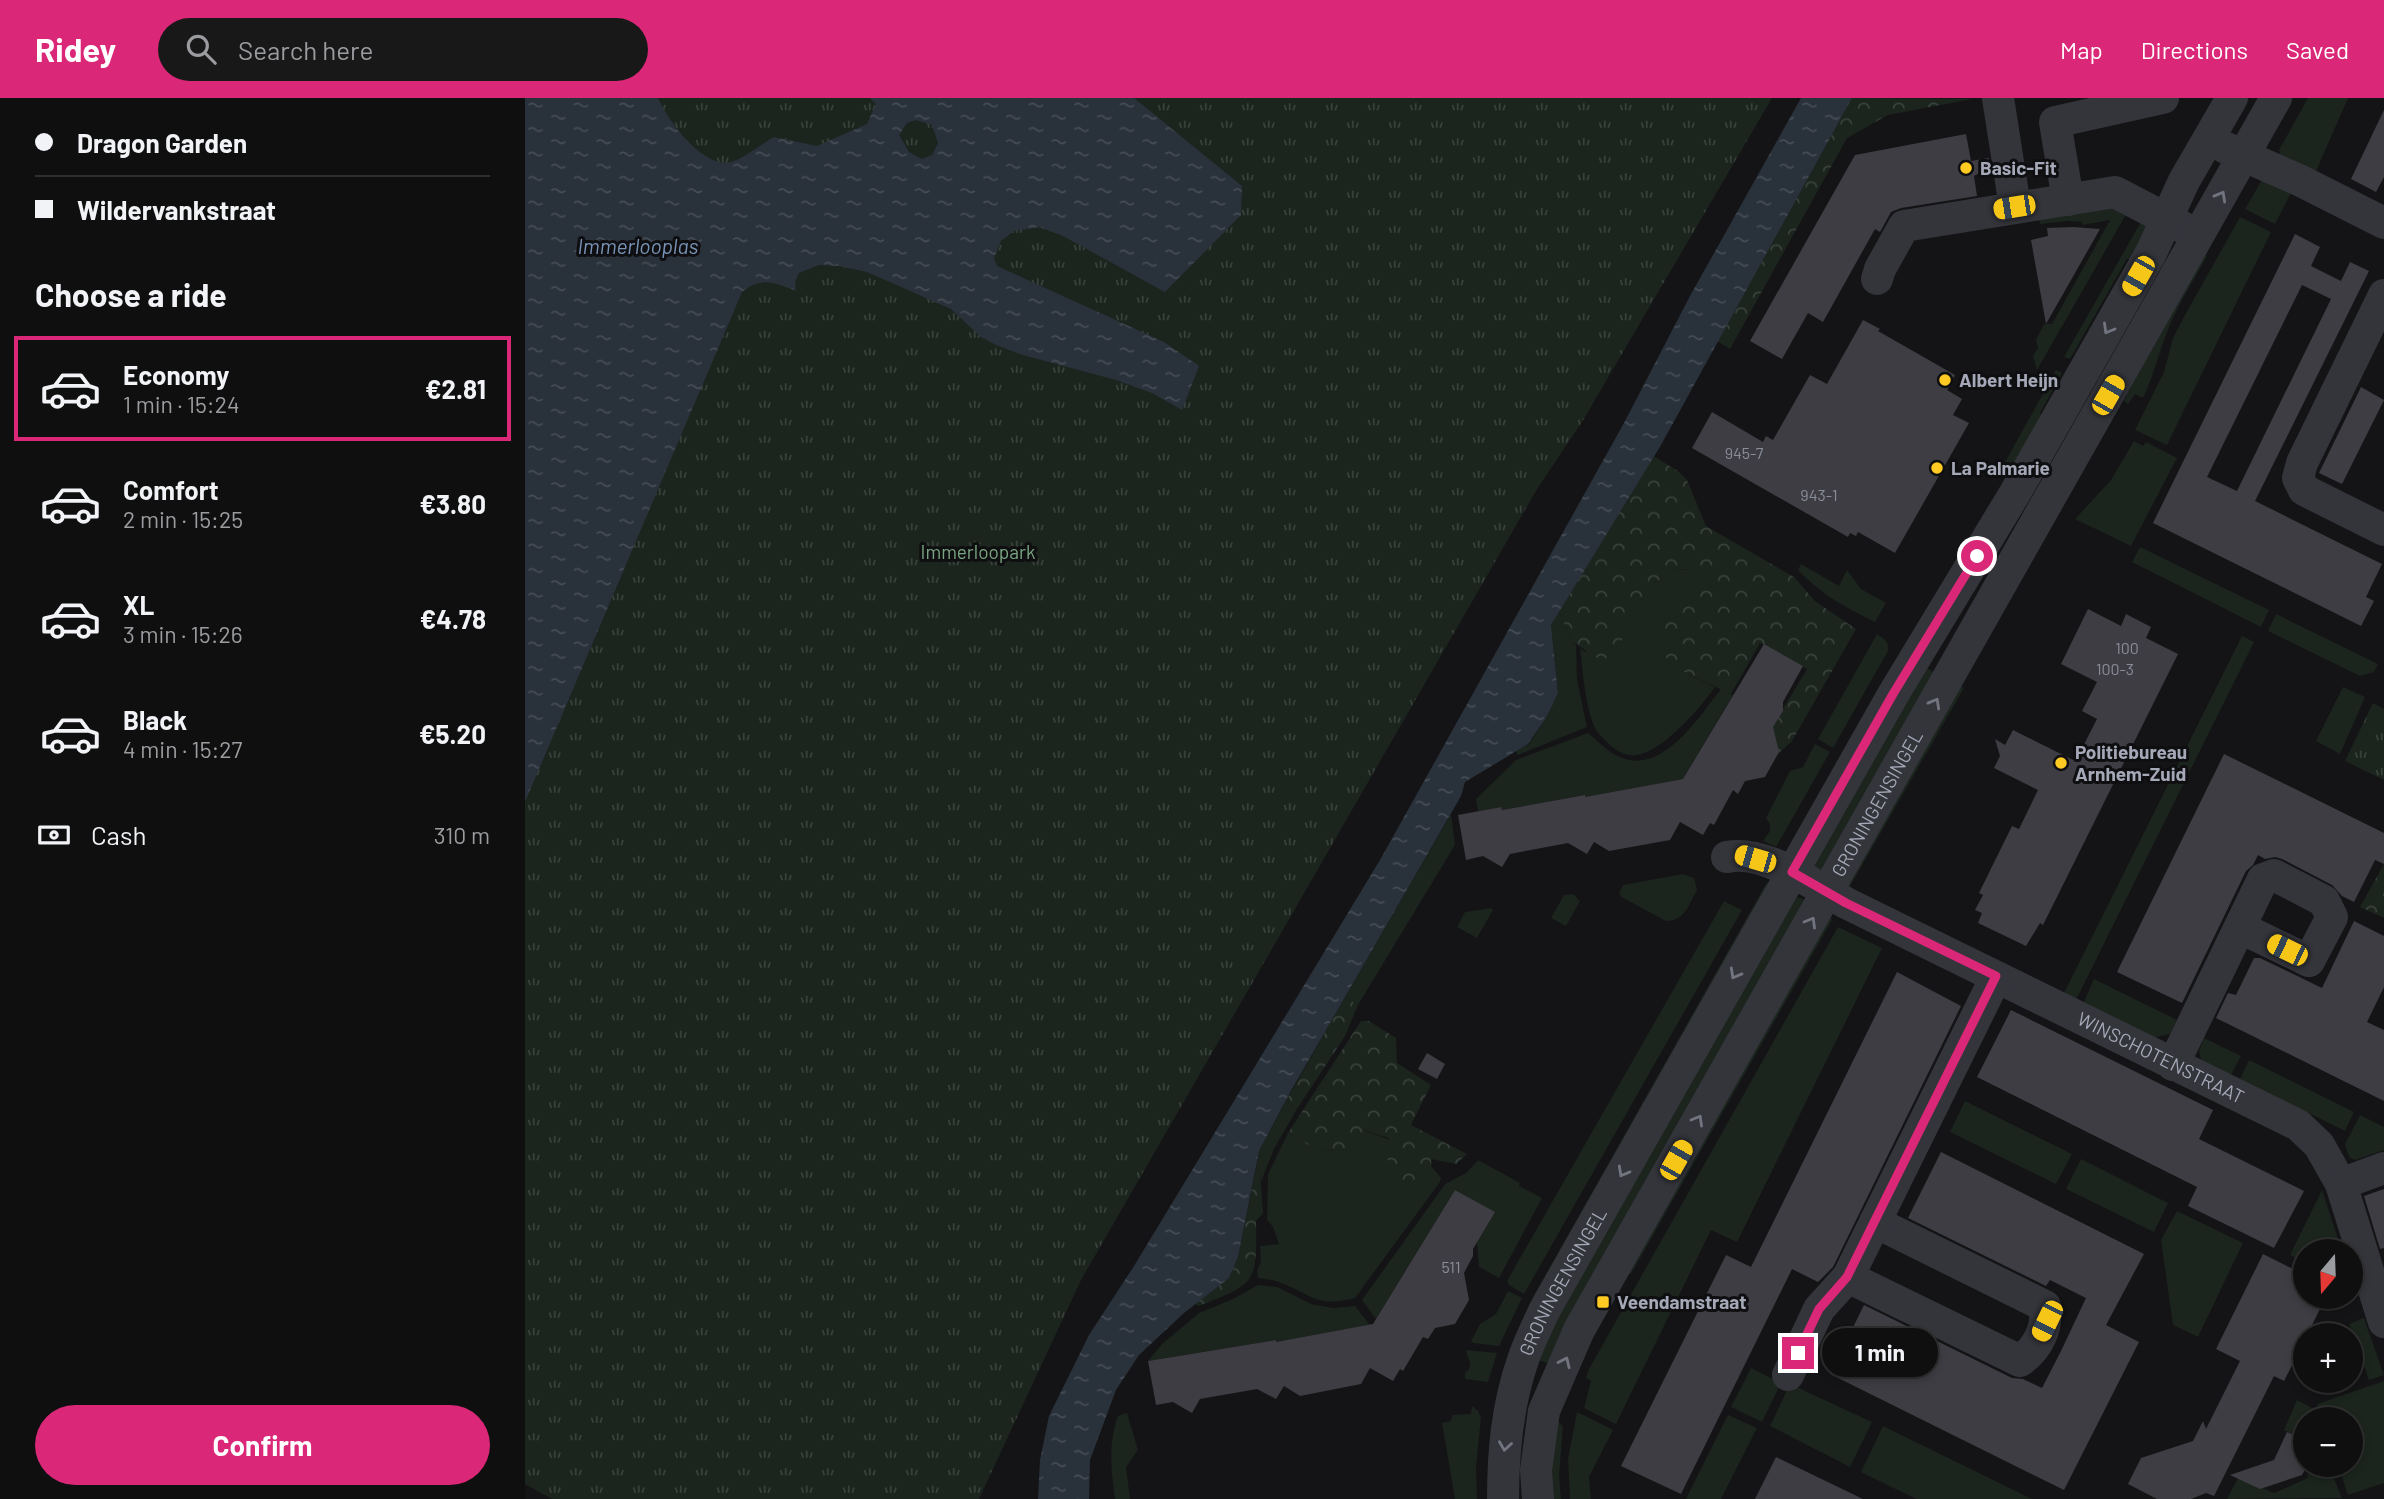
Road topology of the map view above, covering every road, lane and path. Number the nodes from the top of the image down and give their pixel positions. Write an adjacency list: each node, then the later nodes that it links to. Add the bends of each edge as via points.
1 (1998, 98): 8 (street)
2 (2163, 98): 7 (street, via 2056,122)
3 (2232, 98): 5 (street, GRONINGENSINGEL)
4 (2276, 98): 6 (street, GRONINGENSINGEL)
5 (2209, 139): 6 (street); 9 (street, GRONINGENSINGEL)
6 (2243, 156): 10 (street); 11 (street, GRONINGENSINGEL, one-way to 6)
7 (2068, 200): 8 (street); 9 (street, via 2115,192)
8 (2014, 207): 12 (street, via 1904,226)
9 (2167, 218): 11 (street); 16 (street, GRONINGENSINGEL, one-way to 16, via 2015,493)
10 (2384, 223)
11 (2199, 237): 17 (street, GRONINGENSINGEL, one-way to 11)
12 (1877, 279)
13 (2384, 295): 14 (street, via 2298,478 2304,490)
14 (2384, 530)
15 (1727, 857): 16 (street, via 1739,855)
16 (1792, 872): 17 (street, WINSCHOTENSTRAAT); 27 (street, GRONINGENSINGEL, one-way to 27, via 1544,1311)
17 (1828, 892): 19 (street, WINSCHOTENSTRAAT); 28 (street, GRONINGENSINGEL, one-way to 17, via 1579,1330)
18 (2241, 928): 20 (street)
19 (1996, 976): 20 (street, WINSCHOTENSTRAAT); 23 (street)
20 (2173, 1065): 22 (street, WINSCHOTENSTRAAT, via 2298,1125 2319,1145)
21 (2384, 1168): 22 (street)
22 (2341, 1184): 25 (street, WINSCHOTENSTRAAT)
23 (1875, 1222): 24 (street); 24 (street, via 2045,1306 2047,1321 2032,1352 2020,1361)
24 (1847, 1277): 26 (street, via 1819,1309)
25 (2384, 1322)
26 (1788, 1375)
27 (1499, 1400): 28 (street); 29 (street, GRONINGENSINGEL, one-way to 29)
28 (1544, 1411): 30 (street, GRONINGENSINGEL)
29 (1503, 1499)
30 (1538, 1499)

